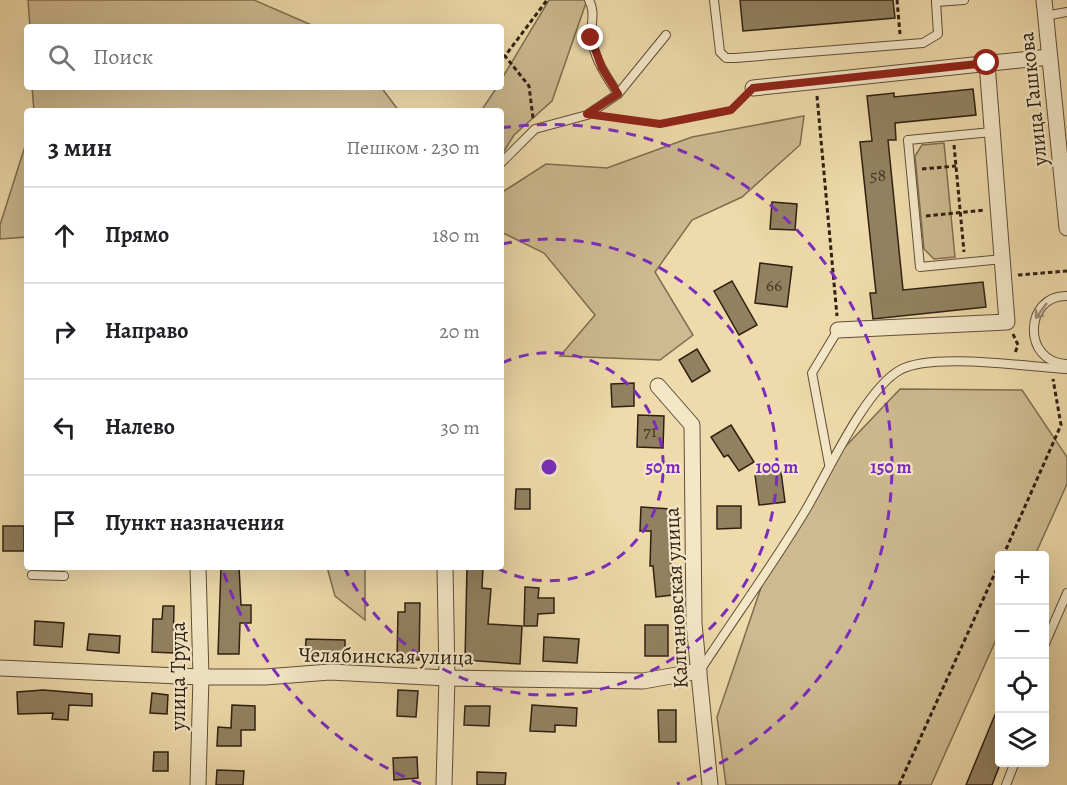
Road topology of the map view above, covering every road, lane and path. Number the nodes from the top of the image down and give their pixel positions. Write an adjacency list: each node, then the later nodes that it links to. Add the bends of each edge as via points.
1 (547, 0): 17 (path, via 504,56 529,86)
2 (589, 0): 15 (lane, via 594,9 591,38 602,68)
3 (714, 0): 10 (lane, via 718,45 726,58)
4 (897, 0): 10 (path)
5 (964, 0): 6 (lane)
6 (936, 1): 10 (lane, via 938,34 923,43)
7 (1044, 8): 8 (lane); 11 (street, улица Гашкова)
8 (1067, 12)
9 (666, 35): 15 (lane)
10 (901, 44)
11 (1048, 57): 12 (street); 26 (street, улица Гашкова)
12 (987, 63): 13 (street); 18 (street)
13 (816, 81): 14 (street); 33 (path)
14 (753, 88): 16 (path, via 731,110 660,124)
15 (618, 94): 16 (lane)
16 (587, 114): 17 (lane)
17 (535, 129): 20 (lane)
18 (992, 132): 19 (lane); 23 (street)
19 (953, 136): 21 (path); 22 (lane, via 908,140)
20 (504, 160)
21 (956, 166): 22 (path); 24 (path)
22 (911, 171): 25 (lane)
23 (999, 209): 24 (path); 27 (street)
24 (960, 212): 25 (path); 28 (path)
25 (915, 217): 28 (lane, via 920,267)
26 (1067, 228)
27 (1003, 259): 28 (lane); 30 (street)
28 (965, 263)
29 (1067, 271): 30 (path)
30 (1004, 276): 32 (street)
31 (1067, 296): 34 (lane, one-way to 34, via 1051,299 1041,307 1033,329 1040,351 1048,359)
32 (1007, 322): 33 (street); 35 (path, via 1018,345)
33 (838, 330): 39 (lane, via 812,374)
34 (1067, 364)
35 (1012, 366): 36 (lane); 39 (lane, via 927,361 900,370 880,386)
36 (1051, 368): 37 (lane); 40 (path, via 1061,425)
37 (1067, 369)
38 (658, 386): 49 (street, Калгановская улица, via 692,425 694,624)
39 (829, 464): 49 (lane, via 805,512)
40 (1004, 551)
41 (198, 570): 50 (street, улица Труда)
42 (445, 570): 51 (street)
43 (995, 571): 56 (path)
44 (32, 575): 45 (lane)
45 (64, 576)
46 (1067, 593): 47 (lane)
47 (1049, 634)
48 (0, 668): 50 (street, Челябинская улица)
49 (699, 671): 51 (street, Челябинская улица, via 643,681); 55 (street, Калгановская улица)
50 (201, 677): 51 (street, Челябинская улица, via 330,672); 53 (street, улица Труда)
51 (447, 678): 54 (street)
52 (1013, 767): 57 (lane)
53 (198, 785)
54 (444, 785)
55 (710, 785)
56 (899, 785)
57 (1006, 785)

